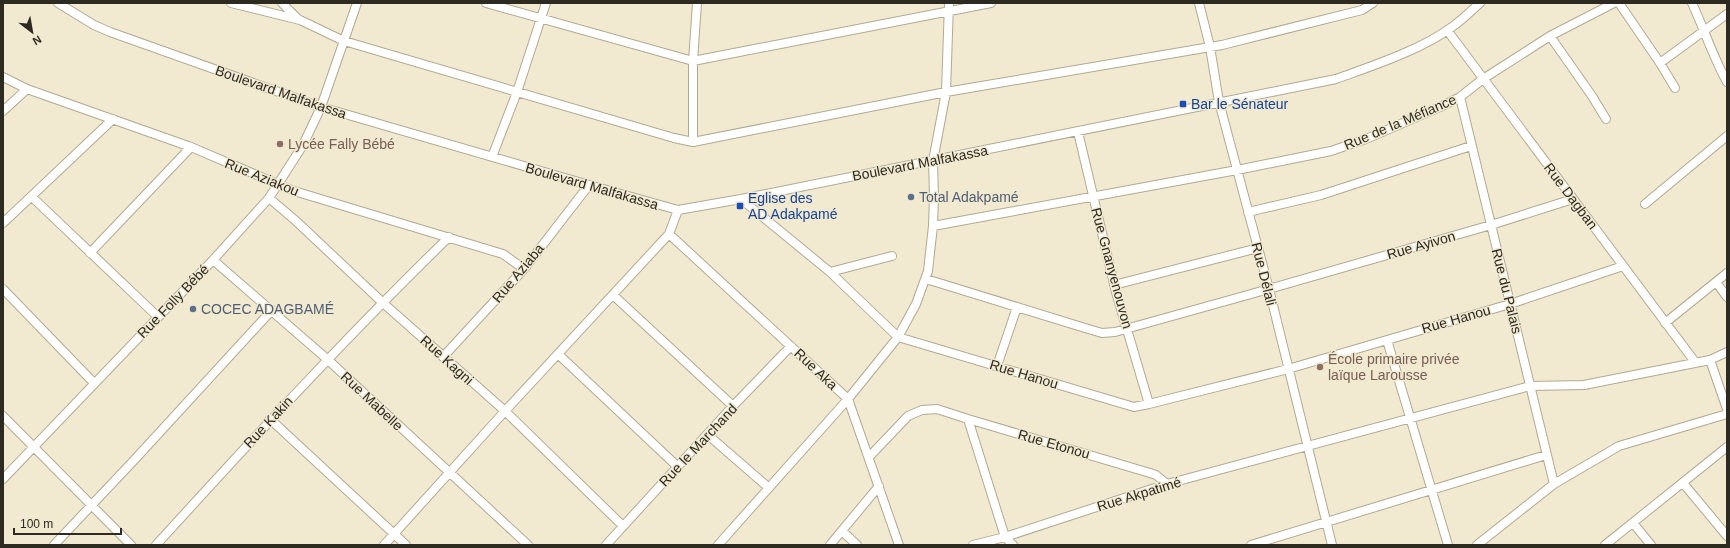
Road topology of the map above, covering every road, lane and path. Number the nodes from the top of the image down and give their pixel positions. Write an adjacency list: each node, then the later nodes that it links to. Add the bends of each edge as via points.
1 (58, 3): 35 (street, Boulevard Malfakassa, via 110,32)
2 (230, 3): 18 (street)
3 (282, 3): 18 (street)
4 (357, 3): 22 (street, Rue Folly Bébé)
5 (486, 3): 17 (street)
6 (546, 3): 17 (street)
7 (696, 3): 24 (street)
8 (991, 3): 15 (street)
9 (1199, 3): 23 (street, Rue Délali)
10 (1372, 3): 23 (street, via 1362,10)
11 (1480, 3): 19 (street, Boulevard Malfakassa)
12 (1614, 3): 21 (street, Rue de la Méfiance)
13 (1618, 3): 25 (street)
14 (1692, 3): 20 (street)
15 (948, 7): 24 (street); 32 (street)
16 (1727, 14): 20 (street)
17 (541, 18): 24 (street); 31 (street)
18 (300, 20): 22 (street)
19 (1447, 30): 27 (street, Rue Dagban); 34 (street, Boulevard Malfakassa, via 1377,65 1336,79)
20 (1705, 30): 25 (street); 28 (street)
21 (1550, 36): 27 (street, Rue de la Méfiance); 38 (street)
22 (344, 41): 31 (street); 35 (street, Rue Folly Bébé)
23 (1210, 46): 32 (street); 34 (street, Rue Délali)
24 (693, 62): 41 (street)
25 (1660, 63): 29 (street)
26 (3, 77): 30 (street, Rue Aziakou)
27 (1483, 79): 33 (street, Rue de la Méfiance); 52 (street, Rue Dagban)
28 (1727, 82)
29 (1675, 88)
30 (27, 89): 36 (street); 37 (street, Rue Aziakou)
31 (517, 92): 41 (street); 44 (street)
32 (946, 92): 41 (street); 45 (street)
33 (1460, 97): 42 (street, Rue du Palais); 46 (street, Rue de la Méfiance, via 1366,139 1331,151)
34 (1219, 102): 39 (street, Boulevard Malfakassa); 46 (street, Rue Délali)
35 (321, 107): 44 (street, Boulevard Malfakassa); 47 (street, Rue Folly Bébé, via 303,145)
36 (3, 111)
37 (113, 118): 43 (street, Rue Aziakou); 49 (street)
38 (1606, 119)
39 (1078, 132): 45 (street, Boulevard Malfakassa); 50 (street, Rue Gnanyenouvon)
40 (1727, 136): 54 (street)
41 (693, 142)
42 (1471, 146): 56 (street, via 1321,195); 58 (street, Rue du Palais)
43 (191, 147): 47 (street, Rue Aziakou); 63 (street)
44 (492, 157): 48 (street, Boulevard Malfakassa)
45 (933, 161): 53 (street, Boulevard Malfakassa); 59 (street)
46 (1237, 170): 50 (street, Rue de la Méfiance); 56 (street, Rue Délali)
47 (278, 184): 51 (street, Rue Folly Bébé); 61 (street, Rue Aziakou, via 302,194)
48 (589, 186): 55 (street, Boulevard Malfakassa); 67 (street, Rue Aziaba)
49 (32, 197): 57 (street); 63 (street)
50 (1093, 197): 59 (street, Rue de la Méfiance); 72 (street, Rue Gnanyenouvon)
51 (269, 198): 65 (street, Rue Folly Bébé); 77 (street, Rue Kagni)
52 (1573, 199): 58 (street, Rue Ayivon); 66 (street, Rue Dagban)
53 (742, 200): 55 (street, Boulevard Malfakassa); 68 (street)
54 (1645, 204)
55 (678, 210): 60 (street)
56 (1248, 212): 62 (street, Rue Délali)
57 (3, 222)
58 (1491, 225): 74 (street, Rue Ayivon); 78 (street, Rue du Palais)
59 (933, 226): 70 (street)
60 (669, 234): 75 (street); 86 (street, Rue Aka)
61 (449, 237): 67 (street, Rue Aziakou, via 503,254); 77 (street, Rue Kakin)
62 (1258, 248): 72 (street); 74 (street, Rue Délali)
63 (90, 253): 81 (street)
64 (892, 256): 68 (street)
65 (213, 260): 80 (street, Rue Mabelle); 81 (street, Rue Folly Bébé)
66 (1623, 266): 78 (street, Rue Hanou); 82 (street, Rue Dagban)
67 (524, 269): 89 (street, Rue Aziaba)
68 (830, 272): 84 (street)
69 (1727, 273): 71 (street)
70 (926, 279): 79 (street, Rue Ayivon); 84 (street)
71 (1716, 282): 76 (street); 82 (street)
72 (1114, 286): 83 (street, Rue Gnanyenouvon)
73 (3, 289): 95 (street)
74 (1269, 289): 83 (street, Rue Ayivon); 94 (street, Rue Délali)
75 (613, 295): 88 (street); 99 (street)
76 (1727, 297)
77 (382, 302): 89 (street, Rue Kagni); 90 (street, Rue Kakin)
78 (1510, 304): 85 (street, Rue Hanou); 96 (street, Rue du Palais)
79 (1017, 307): 83 (street, Rue Ayivon, via 1102,333); 93 (street)
80 (272, 310): 90 (street, Rue Mabelle); 122 (street)
81 (158, 316): 95 (street, Rue Folly Bébé)
82 (1665, 323): 92 (street, Rue Dagban)
83 (1127, 329): 98 (street, Rue Gnanyenouvon)
84 (898, 338): 93 (street, Rue Hanou); 97 (street)
85 (1387, 340): 94 (street, Rue Hanou); 104 (street)
86 (792, 346): 97 (street, Rue Aka); 99 (street, Rue le Marchand)
87 (1727, 352): 91 (street, Rue Akpatimé)
88 (558, 354): 101 (street); 113 (street)
89 (443, 357): 101 (street, Rue Kagni)
90 (327, 359): 105 (street, Rue Kakin); 114 (street, Rue Mabelle)
91 (1710, 360): 92 (street, Rue Akpatimé); 100 (street)
92 (1695, 362): 96 (street, Rue Akpatimé, via 1584,385)
93 (997, 366): 98 (street, Rue Hanou, via 1131,406)
94 (1288, 369): 98 (street, Rue Hanou); 108 (street, Rue Délali)
95 (94, 383): 109 (street, Rue Folly Bébé)
96 (1530, 386): 104 (street, Rue Akpatimé); 111 (street, Rue du Palais)
97 (848, 399): 112 (street, Rue Aka); 120 (street)
98 (1149, 404)
99 (733, 406): 107 (street, Rue le Marchand)
100 (1727, 409)
101 (505, 411): 114 (street); 125 (street, Rue Kagni)
102 (1727, 414): 118 (street, via 1620,446)
103 (3, 416): 109 (street)
104 (1410, 418): 108 (street, Rue Akpatimé); 121 (street)
105 (270, 419): 127 (street); 132 (street, Rue Kakin)
106 (968, 419): 112 (street, Rue Etonou, via 938,409 922,410 908,416); 117 (street, Rue Etonou, via 1150,473); 129 (street)
107 (708, 435): 113 (street, Rue le Marchand); 120 (street)
108 (1306, 446): 117 (street, Rue Akpatimé); 123 (street, Rue Délali)
109 (33, 447): 115 (street, Rue Folly Bébé); 122 (street)
110 (1727, 447): 116 (street)
111 (1546, 455): 118 (street, Rue du Palais); 121 (street)
112 (869, 457): 119 (street, Rue Aka)
113 (678, 467): 125 (street, Rue le Marchand)
114 (449, 472): 127 (street); 135 (street, Rue Mabelle)
115 (3, 479)
116 (1683, 483): 124 (street); 128 (street)
117 (1167, 484): 129 (street, Rue Akpatimé)
118 (1554, 484): 146 (street)
119 (879, 486): 126 (street); 140 (street, Rue Aka)
120 (769, 488): 137 (street)
121 (1431, 490): 123 (street); 145 (street)
122 (91, 505): 130 (street); 131 (street)
123 (1326, 523): 143 (street); 144 (street, Rue Délali)
124 (1633, 523): 147 (street); 148 (street)
125 (623, 526): 136 (street, Rue le Marchand)
126 (842, 531): 138 (street); 139 (street)
127 (394, 534): 133 (street); 134 (street)
128 (1727, 536)
129 (1004, 537): 141 (street, Rue Akpatimé); 142 (street)
130 (54, 545)
131 (130, 545)
132 (156, 545)
133 (384, 545)
134 (406, 545)
135 (528, 545)
136 (606, 545)
137 (718, 545)
138 (830, 545)
139 (856, 545)
140 (899, 545)
141 (973, 545)
142 (1012, 545)
143 (1251, 545)
144 (1332, 545)
145 (1448, 545)
146 (1477, 545)
147 (1605, 545)
148 (1651, 545)

